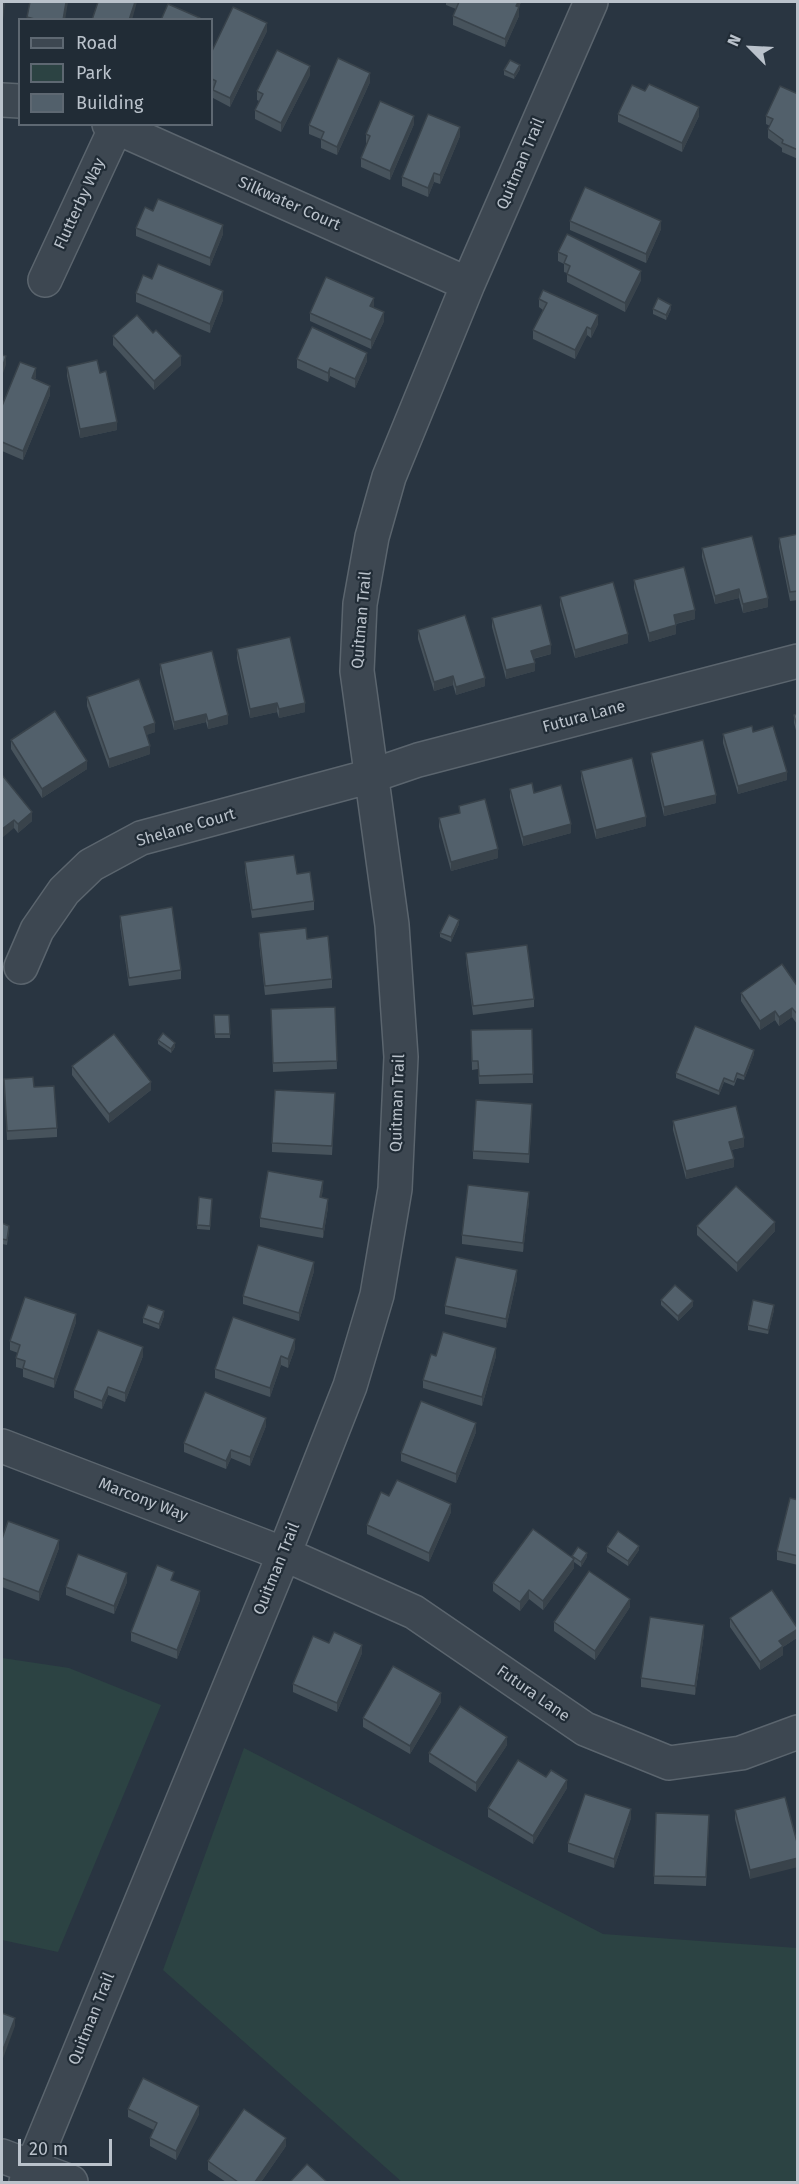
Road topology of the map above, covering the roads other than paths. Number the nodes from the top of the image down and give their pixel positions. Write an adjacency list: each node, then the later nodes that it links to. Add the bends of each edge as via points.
1 (591, 2): 6 (street, Quitman Trail)
2 (2, 100): 3 (street)
3 (18, 101)
4 (112, 126): 5 (street, Flutterby Way); 6 (street, Silkwater Court)
5 (45, 280)
6 (468, 284): 8 (street, Quitman Trail, via 389,477 372,537 360,604 357,671)
7 (798, 661): 8 (street, Futura Lane, via 418,760)
8 (371, 776): 9 (street, Shelane Court, via 141,838 91,865 57,901 37,930); 11 (street, Quitman Trail, via 392,925 401,1057 395,1189 377,1295 353,1374)
9 (21, 967)
10 (2, 1446): 11 (street, Marcony Way)
11 (284, 1554): 12 (street, Futura Lane, via 414,1612 585,1729 669,1763 741,1753); 14 (street, Quitman Trail)
12 (798, 1732)
13 (2, 2156): 14 (street)
14 (29, 2175): 15 (street)
15 (71, 2182)

